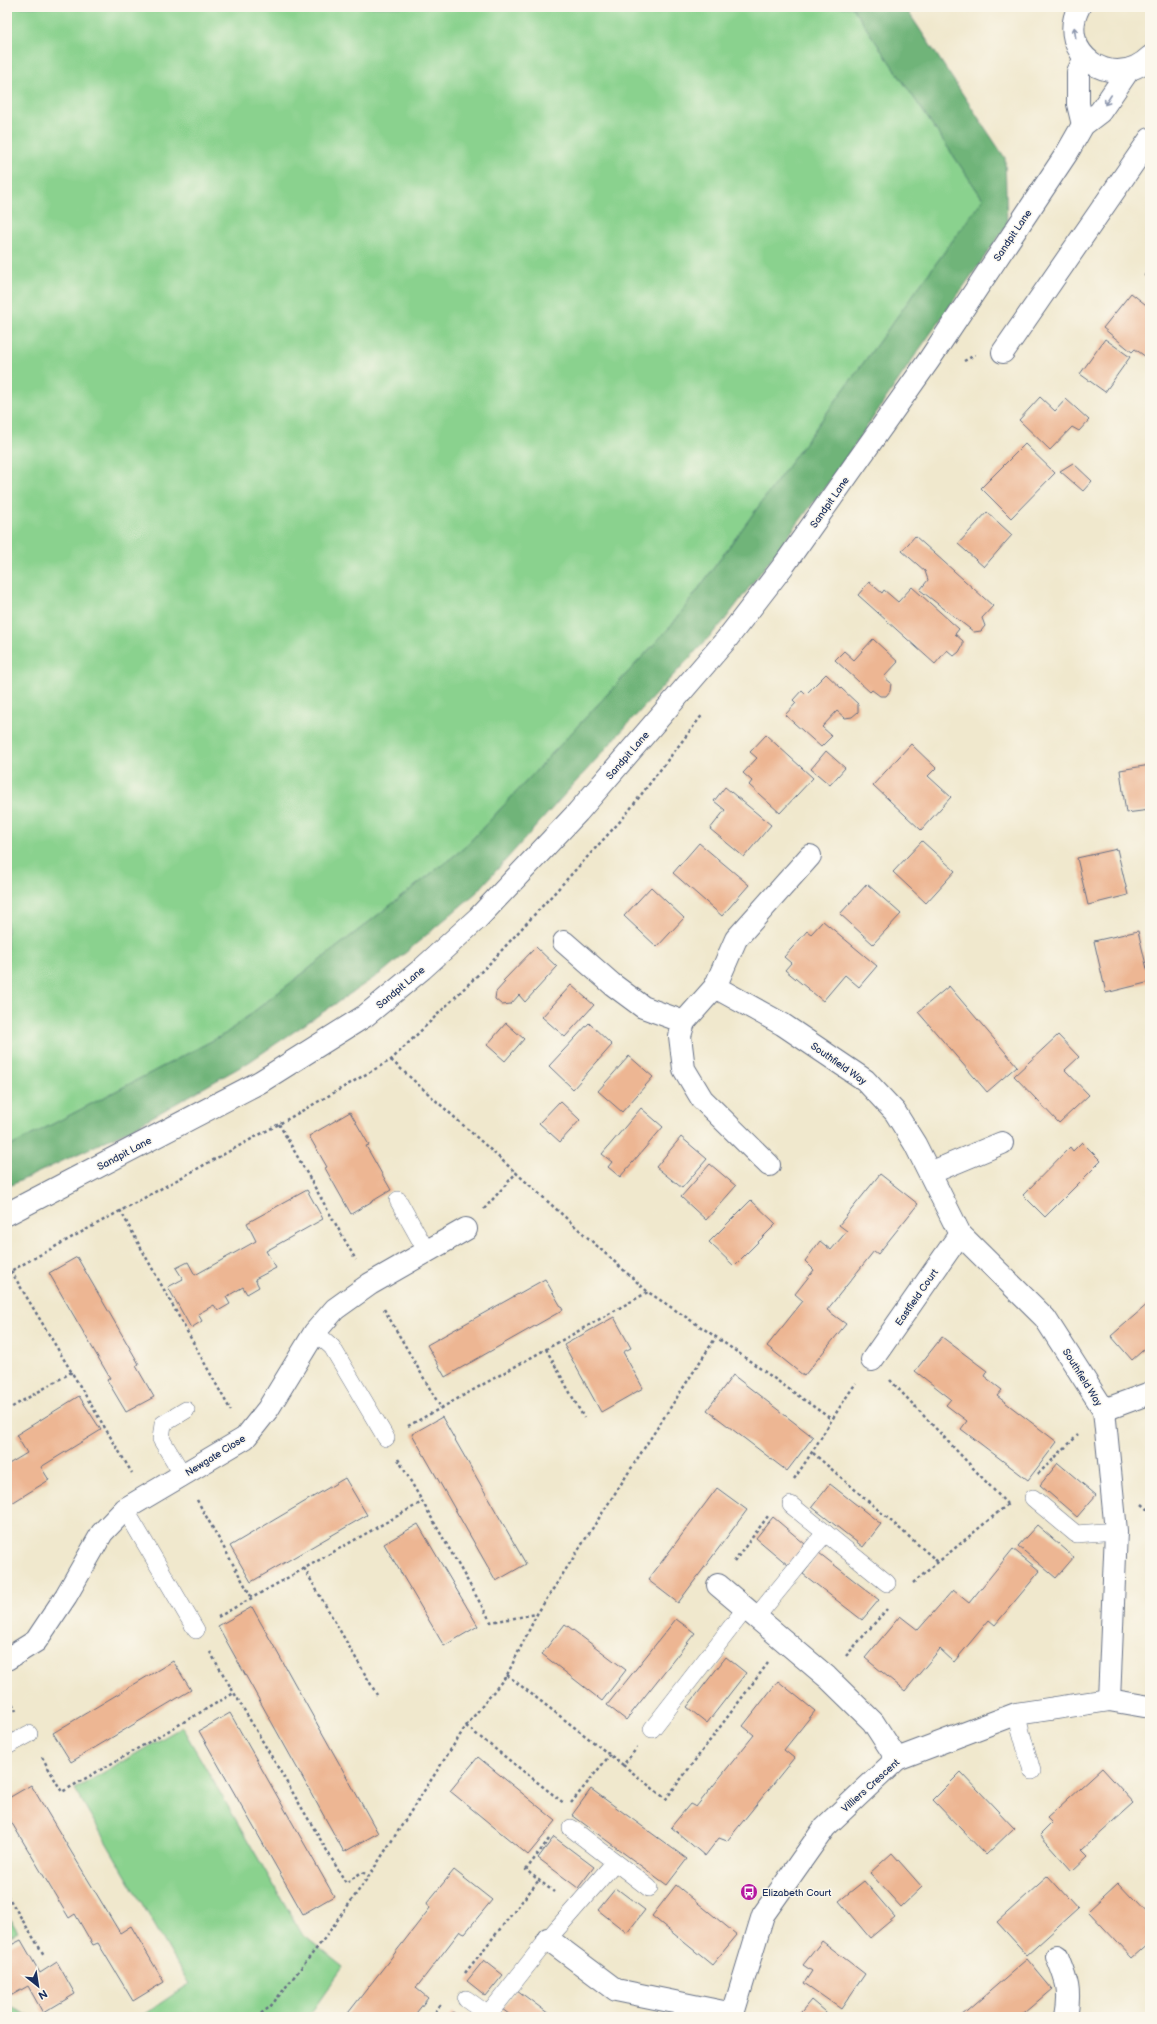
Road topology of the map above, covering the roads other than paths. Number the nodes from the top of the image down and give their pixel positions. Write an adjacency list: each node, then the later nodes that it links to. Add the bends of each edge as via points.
1 (1079, 7): 3 (street, one-way to 1, via 1077,45 1073,30)
2 (1150, 57): 4 (street)
3 (1085, 58): 4 (street, via 1098,67); 5 (street, via 1078,72 1078,104)
4 (1128, 71): 5 (street, Sandpit Lane, one-way to 5, via 1100,112)
5 (1083, 125): 16 (street, Sandpit Lane, via 929,360 784,566 726,640 578,812 478,918 365,1016 266,1078)
6 (1150, 139): 7 (street)
7 (1003, 352)
8 (810, 856): 10 (street, via 736,939)
9 (564, 942): 11 (street, via 643,1007)
10 (715, 987): 11 (street); 14 (street, Southfield Way, via 782,1024 865,1080 895,1112)
11 (684, 1022): 13 (street, via 680,1036 684,1069 702,1099)
12 (1002, 1143): 14 (street)
13 (769, 1165)
14 (930, 1173): 18 (street, Southfield Way)
15 (398, 1200): 19 (lane)
16 (7, 1214)
17 (466, 1229): 19 (street, Newgate Close)
18 (960, 1234): 21 (street, Eastfield Court); 24 (street, Southfield Way, via 1045,1318)
19 (427, 1252): 20 (street, Newgate Close, via 370,1284 336,1309)
20 (314, 1332): 25 (lane, via 332,1347); 26 (street, Newgate Close, via 268,1409 246,1438)
21 (872, 1360)
22 (1150, 1392): 24 (street)
23 (186, 1410): 26 (lane, via 163,1424 161,1438)
24 (1104, 1410): 31 (street, Southfield Way)
25 (386, 1438)
26 (183, 1475): 29 (street, Newgate Close)
27 (1033, 1498): 31 (lane, via 1076,1534)
28 (791, 1505): 30 (lane)
29 (125, 1509): 35 (lane); 36 (street, Newgate Close, via 102,1533 66,1596 36,1641)
30 (825, 1532): 32 (lane); 34 (lane)
31 (1116, 1532): 37 (street, Southfield Way)
32 (887, 1583)
33 (718, 1585): 34 (street)
34 (751, 1612): 40 (lane); 43 (street, via 828,1677 873,1722)
35 (196, 1630)
36 (7, 1659)
37 (1109, 1700): 38 (street, Villiers Crescent); 39 (street, Villiers Crescent)
38 (1150, 1706)
39 (1016, 1714): 43 (street, Villiers Crescent); 44 (lane)
40 (652, 1729)
41 (29, 1734): 42 (lane)
42 (7, 1746)
43 (897, 1759): 52 (street, Villiers Crescent, via 825,1827 763,1915)
44 (1032, 1771)
45 (571, 1828): 46 (lane)
46 (615, 1862): 47 (lane); 48 (lane)
47 (649, 1888)
48 (548, 1939): 51 (lane); 52 (street, via 616,1990)
49 (1057, 1956): 53 (street, via 1068,1984)
50 (466, 1999): 51 (lane)
51 (489, 2016)
52 (732, 2016)
53 (1066, 2017)

